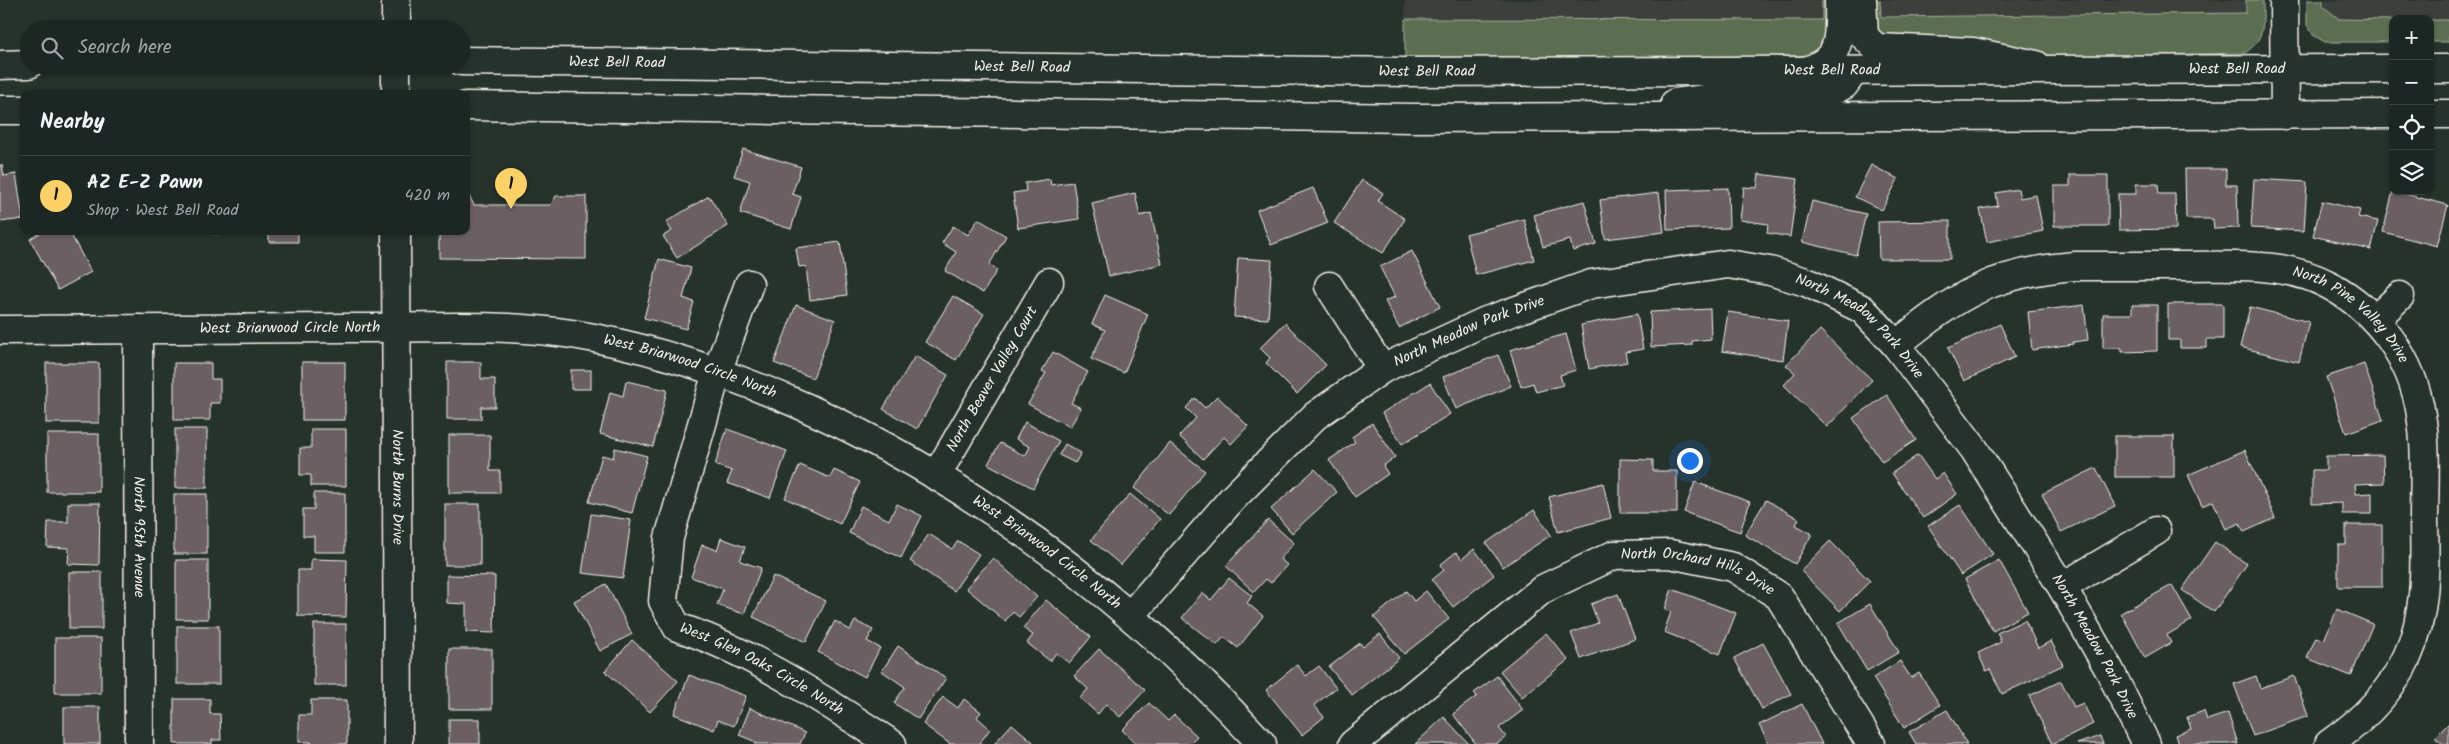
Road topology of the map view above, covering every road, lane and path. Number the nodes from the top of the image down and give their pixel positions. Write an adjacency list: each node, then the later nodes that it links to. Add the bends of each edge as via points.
1 (396, 0): 5 (street)
2 (1839, 0): 15 (street, via 1839,33 1834,53 1822,65)
3 (1862, 0): 6 (street)
4 (2284, 0): 14 (street)
5 (396, 20)
6 (1862, 28): 13 (street, via 1869,44 1876,48 1973,52); 16 (street)
7 (470, 60): 15 (street, West Bell Road, via 1404,72)
8 (20, 64): 9 (street)
9 (0, 65)
10 (2389, 69): 14 (street, West Bell Road)
11 (2434, 69): 12 (street)
12 (2449, 69)
13 (2052, 70): 14 (street, West Bell Road); 16 (street, West Bell Road)
14 (2284, 70): 25 (street)
15 (1805, 71): 16 (street, West Bell Road)
16 (1854, 71): 26 (street, via 1844,85 1828,93 1699,99)
17 (396, 75): 18 (street)
18 (396, 90)
19 (470, 106): 26 (street, via 1414,118)
20 (0, 110): 21 (street)
21 (20, 110)
22 (2389, 114): 25 (street)
23 (2434, 114): 24 (street)
24 (2449, 114)
25 (2285, 115): 26 (street)
26 (1624, 117)
27 (396, 235): 33 (street, North Burns Drive)
28 (1049, 282): 39 (street, North Beaver Valley Court)
29 (749, 284): 38 (street, West Glen Oaks Circle North)
30 (1329, 286): 37 (street, North Meadow Park Drive)
31 (2400, 296): 32 (street)
32 (2375, 320): 36 (street, North Pine Valley Drive, via 2361,306 2327,284 2286,270 2249,266 2075,266 2022,273 1975,289 1936,312); 50 (street, North Pine Valley Drive, via 2410,373 2418,394 2423,439 2423,595 2405,683)
33 (397, 328): 34 (street, West Briarwood Circle North); 38 (street, West Briarwood Circle North, via 521,329 569,334 662,354); 44 (street, North Burns Drive)
34 (138, 329): 35 (street, West Briarwood Circle North); 43 (street, North 95th Avenue)
35 (0, 330)
36 (1896, 345): 37 (street, North Meadow Park Drive, via 1862,309 1846,301 1770,270 1728,264 1591,284 1486,321); 41 (street, North Meadow Park Drive, via 1974,448)
37 (1382, 369): 42 (street, North Meadow Park Drive, via 1315,416 1232,499)
38 (717, 372): 39 (street, West Briarwood Circle North, via 836,421); 45 (street, West Glen Oaks Circle North, via 668,538 663,601 677,627 698,633 767,668)
39 (936, 476): 42 (street, West Briarwood Circle North, via 1036,540)
40 (2156, 531): 41 (street)
41 (2062, 587): 49 (street, North Meadow Park Drive)
42 (1131, 615): 46 (street, West Briarwood Circle North, via 1215,693)
43 (139, 744)
44 (398, 744)
45 (892, 744)
46 (1262, 744)
47 (1353, 744): 48 (street, North Orchard Hills Drive, via 1543,589 1614,555 1670,554 1734,567 1779,596)
48 (1871, 744)
49 (2146, 744)
50 (2329, 744)

